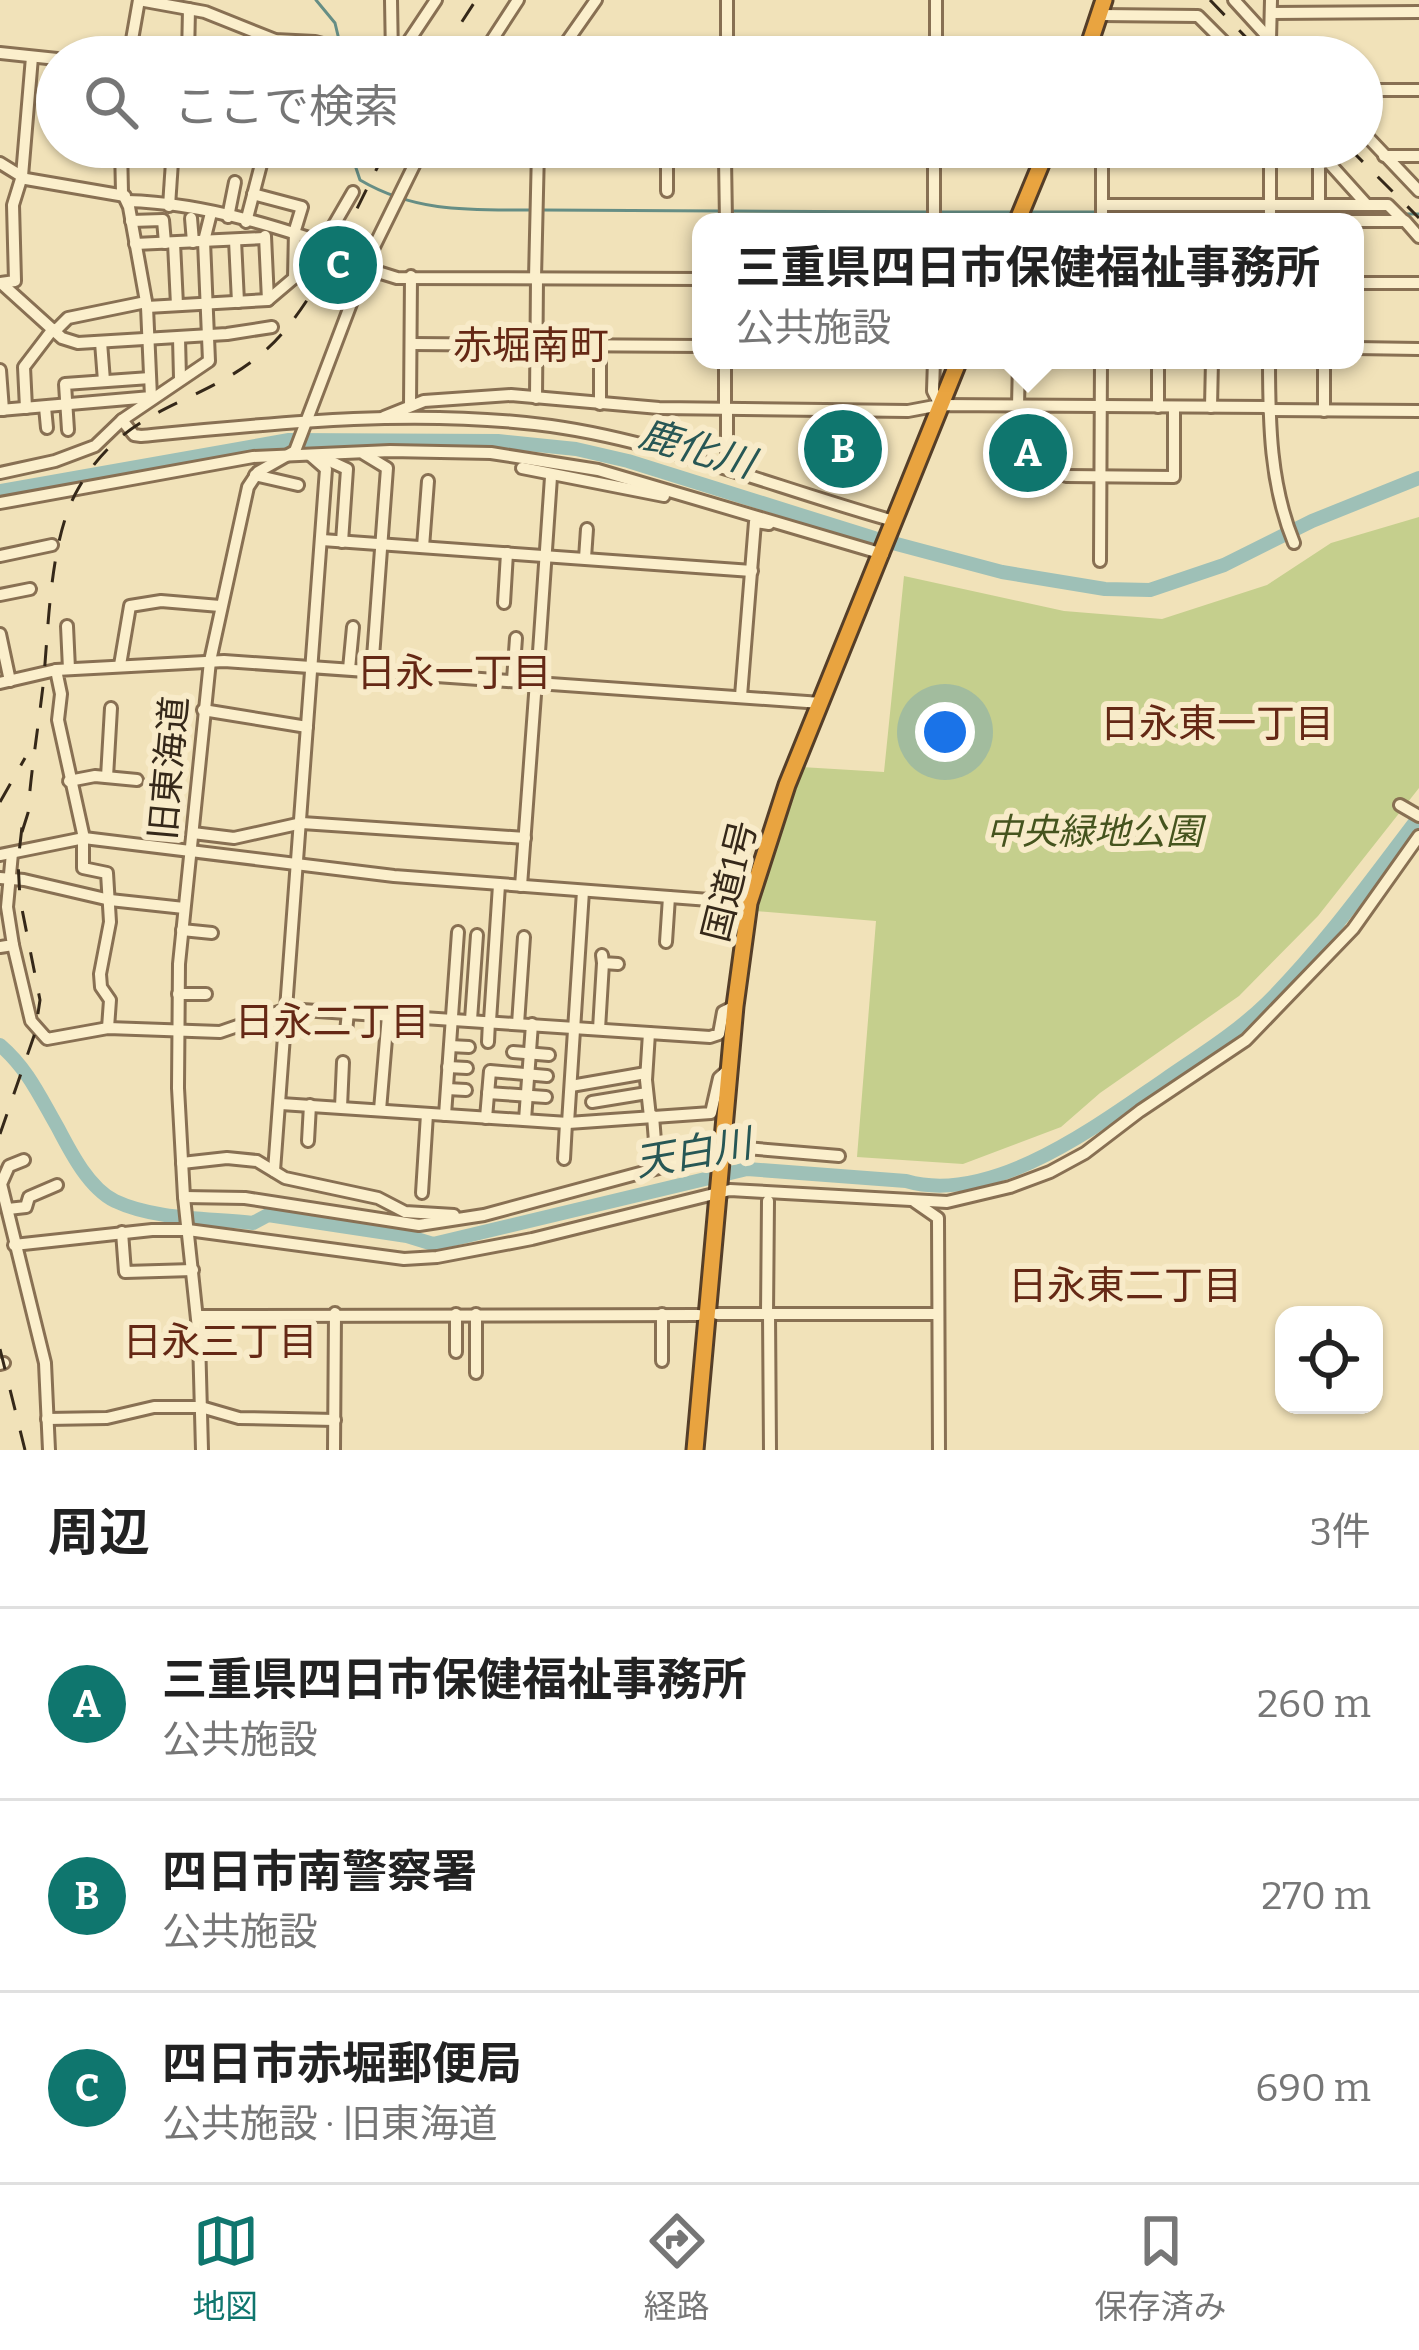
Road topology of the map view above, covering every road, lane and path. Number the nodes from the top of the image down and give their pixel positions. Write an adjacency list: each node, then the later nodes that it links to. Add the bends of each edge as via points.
1 (391, 0): 16 (street)
2 (436, 0): 17 (street)
3 (518, 0): 18 (street)
4 (596, 0): 19 (street)
5 (727, 0): 20 (street)
6 (935, 0): 21 (street)
7 (1234, 0): 23 (street)
8 (1271, 6): 9 (street); 24 (street)
9 (1339, 6): 12 (street)
10 (1102, 8): 22 (street, via 1198,16)
11 (189, 9): 13 (street, via 139,0); 14 (street); 15 (street)
12 (1419, 12)
13 (133, 36)
14 (188, 36)
15 (266, 36)
16 (394, 36)
17 (410, 36)
18 (495, 36)
19 (571, 36)
20 (727, 36)
21 (936, 36)
22 (1218, 36)
23 (1266, 36)
24 (1270, 36)
25 (0, 53): 26 (street)
26 (32, 57): 27 (street); 46 (street)
27 (36, 57)
28 (1383, 90): 29 (street)
29 (1419, 90)
30 (1384, 156): 31 (street); 49 (street)
31 (1419, 156)
32 (0, 163): 46 (street)
33 (123, 168): 52 (street)
34 (172, 168): 55 (street)
35 (260, 168): 51 (street)
36 (412, 168): 77 (street)
37 (538, 168): 79 (street)
38 (667, 168): 48 (street)
39 (725, 168): 57 (street)
40 (934, 168): 58 (street)
41 (1040, 168): 59 (highway)
42 (1102, 168): 60 (street)
43 (1270, 168): 61 (street)
44 (1319, 168): 53 (street)
45 (1331, 168): 54 (street)
46 (22, 176): 52 (street); 81 (street, via 12,218 15,281)
47 (236, 182): 63 (street)
48 (667, 191)
49 (1419, 191)
50 (353, 193): 74 (street)
51 (253, 194): 68 (street); 70 (street, via 302,207)
52 (126, 199): 55 (street); 66 (street)
53 (1319, 205): 54 (street); 62 (street)
54 (1367, 205): 67 (street, via 1391,208)
55 (169, 206): 56 (street)
56 (211, 213): 63 (street); 73 (street)
57 (726, 213)
58 (934, 213)
59 (1022, 213)
60 (1102, 213)
61 (1270, 213)
62 (1280, 213)
63 (228, 217): 68 (street)
64 (191, 218): 73 (street)
65 (1364, 219): 67 (street)
66 (131, 221): 75 (street, via 164,220); 76 (street)
67 (1404, 221): 71 (street)
68 (246, 222): 69 (street)
69 (266, 233): 70 (street); 72 (street); 84 (street)
70 (295, 235): 74 (street); 84 (street, via 294,278)
71 (1419, 237)
72 (235, 239): 73 (street); 85 (street)
73 (198, 242): 75 (street); 87 (street)
74 (324, 242): 77 (street)
75 (169, 243): 76 (street); 88 (street)
76 (135, 244): 86 (street)
77 (367, 264): 78 (street); 134 (street)
78 (411, 276): 79 (street); 95 (street)
79 (536, 278): 80 (street); 96 (street)
80 (692, 279)
81 (1, 283): 90 (street)
82 (1364, 283): 83 (street)
83 (1419, 283)
84 (268, 300): 85 (street)
85 (238, 302): 87 (street)
86 (146, 304): 88 (street); 90 (street, via 68,317); 93 (street)
87 (207, 304): 88 (street); 91 (street)
88 (177, 305)
89 (272, 328): 91 (street)
90 (54, 330): 94 (street, via 70,341); 126 (street, via 24,367)
91 (208, 335): 92 (street); 112 (street, via 209,361)
92 (178, 338): 93 (street); 112 (street)
93 (148, 339): 94 (street); 111 (street)
94 (101, 342): 113 (street)
95 (411, 344): 96 (street); 121 (street)
96 (536, 345): 97 (street); 115 (street)
97 (692, 346)
98 (1364, 348): 99 (street)
99 (1419, 349)
100 (600, 363): 116 (street)
101 (725, 369): 127 (street)
102 (934, 369): 118 (street)
103 (955, 369): 118 (highway, 国道1号)
104 (1018, 369): 122 (street)
105 (1101, 369): 119 (street)
106 (1158, 369): 123 (street)
107 (1212, 369): 125 (street)
108 (1269, 369): 128 (street)
109 (1324, 369): 130 (street)
110 (0, 370): 129 (street)
111 (150, 378): 113 (street); 114 (street)
112 (180, 378): 114 (street)
113 (104, 381): 117 (street, via 65,384)
114 (151, 398): 117 (street); 132 (street)
115 (536, 398): 116 (street); 121 (street)
116 (600, 404): 127 (street)
117 (66, 405): 120 (street); 136 (street)
118 (940, 405): 122 (street); 127 (street); 151 (highway, 国道1号)
119 (1101, 405): 122 (street); 123 (street); 144 (street)
120 (45, 406): 126 (street); 135 (street)
121 (410, 406): 133 (street)
122 (1018, 406)
123 (1158, 407): 124 (street)
124 (1174, 407): 125 (street); 144 (street, via 1174,477)
125 (1211, 407): 128 (street)
126 (26, 408): 129 (street)
127 (726, 409): 147 (street, via 727,464)
128 (1269, 409): 130 (street); 156 (street, via 1282,514)
129 (1, 410)
130 (1324, 411): 131 (street)
131 (1419, 411)
132 (122, 420): 134 (street, via 140,436); 141 (street, via 94,446)
133 (376, 421): 134 (street); 147 (street, via 554,427)
134 (307, 424): 138 (street)
135 (47, 428)
136 (68, 430)
137 (360, 452): 139 (street); 152 (street, via 491,453 568,464); 157 (street, via 387,468)
138 (293, 453): 139 (street); 142 (street); 150 (street)
139 (313, 454): 154 (street, via 326,470); 155 (street, via 346,469)
140 (522, 468): 145 (street)
141 (0, 473)
142 (255, 475): 148 (street); 170 (street, 旧東海道)
143 (1066, 476): 144 (street)
144 (1100, 476): 165 (street)
145 (551, 477): 149 (street); 163 (street)
146 (428, 481): 159 (street)
147 (758, 482): 151 (street)
148 (298, 485)
149 (673, 499)
150 (0, 507)
151 (894, 521): 160 (highway, 国道1号)
152 (785, 523): 160 (street); 166 (street, via 754,522)
153 (587, 529): 164 (street)
154 (322, 541): 155 (street); 177 (street)
155 (342, 542): 157 (street)
156 (1294, 543)
157 (382, 544): 159 (street); 180 (street)
158 (52, 545): 162 (street)
159 (423, 548): 161 (street)
160 (883, 552): 185 (highway, 国道1号)
161 (507, 553): 163 (street); 169 (street)
162 (0, 556)
163 (546, 556): 164 (street); 182 (street)
164 (585, 558): 166 (street)
165 (1100, 561)
166 (752, 571): 184 (street)
167 (30, 589): 168 (street)
168 (0, 595)
169 (504, 603)
170 (220, 607): 175 (street, 旧東海道); 176 (street, via 130,606)
171 (67, 626): 178 (street)
172 (352, 627): 179 (street)
173 (0, 634): 183 (street)
174 (516, 638): 181 (street)
175 (210, 661): 176 (street); 177 (street); 187 (street, 旧東海道)
176 (120, 665): 178 (street)
177 (312, 667): 179 (street); 188 (street)
178 (63, 669): 183 (street); 191 (street, via 58,720)
179 (349, 669): 180 (street)
180 (372, 670): 181 (street)
181 (513, 680): 182 (street)
182 (537, 681): 184 (street); 198 (street)
183 (5, 682)
184 (741, 696): 185 (street)
185 (821, 703): 208 (highway, 国道1号)
186 (111, 708): 189 (street)
187 (203, 710): 188 (street); 195 (street, 旧東海道)
188 (307, 727): 194 (street)
189 (107, 777): 190 (street); 191 (street)
190 (137, 780)
191 (69, 781): 197 (street)
192 (1403, 805): 193 (street)
193 (1419, 816)
194 (301, 824): 195 (street, via 234,838); 198 (street); 201 (street)
195 (194, 833): 199 (street, 旧東海道)
196 (1419, 836): 283 (street, via 1353,929 1239,1046 1050,1172 947,1202)
197 (84, 838): 199 (street); 200 (street); 207 (street, via 83,868 106,871)
198 (525, 838): 204 (street)
199 (191, 850): 201 (street); 209 (street, 旧東海道)
200 (6, 854): 202 (street)
201 (298, 866): 203 (street); 223 (street)
202 (6, 879): 207 (street); 216 (street)
203 (499, 885): 204 (street); 218 (street)
204 (521, 886): 205 (street)
205 (584, 891): 206 (street); 231 (street)
206 (669, 897): 208 (street); 215 (street)
207 (110, 900): 209 (street); 229 (street, via 100,974 110,1000)
208 (748, 903): 222 (highway, 国道1号)
209 (184, 908): 210 (street, 旧東海道)
210 (182, 930): 212 (street); 220 (street, 旧東海道)
211 (458, 932): 227 (street)
212 (212, 933)
213 (476, 935): 217 (street)
214 (524, 938): 230 (street)
215 (666, 941)
216 (6, 945): 229 (street, via 45,1038)
217 (475, 953): 218 (street); 228 (street)
218 (494, 954): 226 (street)
219 (618, 964): 232 (street, via 603,959)
220 (178, 994): 221 (street); 233 (street, 旧東海道)
221 (206, 994)
222 (735, 1006): 235 (street, via 723,1012 716,1036); 245 (highway, 国道1号)
223 (287, 1010): 224 (street); 233 (street, via 220,1032); 259 (street)
224 (348, 1012): 225 (street); 234 (street)
225 (388, 1015): 227 (street); 262 (street)
226 (490, 1021): 228 (street); 230 (street); 236 (street)
227 (452, 1023): 228 (street); 237 (street)
228 (470, 1024)
229 (108, 1028): 233 (street)
230 (524, 1028): 231 (street); 240 (street)
231 (575, 1028): 232 (street); 250 (street)
232 (599, 1029): 235 (street)
233 (178, 1032): 276 (street, 旧東海道)
234 (346, 1032)
235 (649, 1033): 246 (street)
236 (488, 1042)
237 (450, 1046): 238 (street); 243 (street)
238 (469, 1047)
239 (513, 1052): 240 (street)
240 (530, 1053): 241 (street); 247 (street)
241 (549, 1055)
242 (344, 1062): 261 (street)
243 (448, 1067): 244 (street); 251 (street)
244 (467, 1068)
245 (729, 1069): 266 (street, via 711,1113); 272 (highway, 国道1号)
246 (646, 1073): 249 (street); 254 (street)
247 (529, 1075): 248 (street); 253 (street, via 490,1071); 255 (street)
248 (547, 1076)
249 (610, 1079): 250 (street); 257 (street)
250 (571, 1086): 270 (street)
251 (447, 1089): 252 (street); 264 (street)
252 (466, 1090)
253 (488, 1093): 255 (street); 267 (street)
254 (647, 1094): 257 (street); 266 (street)
255 (527, 1096): 256 (street); 268 (street)
256 (546, 1097)
257 (610, 1099): 258 (street); 269 (street)
258 (592, 1102)
259 (280, 1104): 260 (street); 278 (street)
260 (310, 1106): 261 (street); 271 (street)
261 (340, 1107): 262 (street)
262 (380, 1110): 265 (street)
263 (464, 1110): 264 (street)
264 (445, 1112): 265 (street); 267 (street)
265 (427, 1114): 280 (street)
266 (652, 1117): 269 (street); 277 (street)
267 (486, 1118): 268 (street)
268 (525, 1120): 270 (street)
269 (608, 1120): 270 (street)
270 (567, 1123): 274 (street)
271 (308, 1141)
272 (722, 1149): 273 (street); 277 (street); 281 (highway, 国道1号)
273 (839, 1156)
274 (564, 1159)
275 (24, 1160): 285 (street, via 8,1166 1,1184)
276 (182, 1162): 278 (street, via 242,1159); 282 (street, 旧東海道)
277 (657, 1167): 286 (street)
278 (274, 1172): 286 (street, via 413,1214)
279 (57, 1185): 285 (street, via 29,1197 26,1207)
280 (422, 1193)
281 (717, 1193): 283 (street); 287 (street, via 421,1258); 309 (highway, 国道1号)
282 (184, 1198): 286 (street, via 245,1198 398,1224); 287 (street, 旧東海道)
283 (912, 1200): 297 (street, via 938,1218)
284 (767, 1201): 296 (street)
285 (6, 1210): 289 (street)
286 (476, 1216)
287 (188, 1228): 288 (street); 290 (street, 旧東海道)
288 (122, 1232): 289 (street); 290 (street, via 125,1272)
289 (14, 1245): 304 (street, via 45,1364)
290 (193, 1270): 299 (street, 旧東海道)
291 (335, 1313): 292 (street); 299 (street); 305 (street)
292 (456, 1314): 293 (street); 300 (street)
293 (476, 1314): 294 (street); 302 (street)
294 (662, 1314): 298 (street); 301 (street)
295 (717, 1314): 296 (street)
296 (768, 1314): 297 (street); 310 (street)
297 (938, 1314): 311 (street)
298 (698, 1315)
299 (197, 1316): 303 (street, 旧東海道)
300 (456, 1352)
301 (662, 1361)
302 (476, 1373)
303 (201, 1407): 304 (street); 305 (street, via 239,1418); 307 (street, 旧東海道)
304 (47, 1419): 306 (street)
305 (335, 1420): 308 (street)
306 (49, 1450)
307 (202, 1450)
308 (334, 1450)
309 (695, 1450)
310 (770, 1450)
311 (939, 1450)

